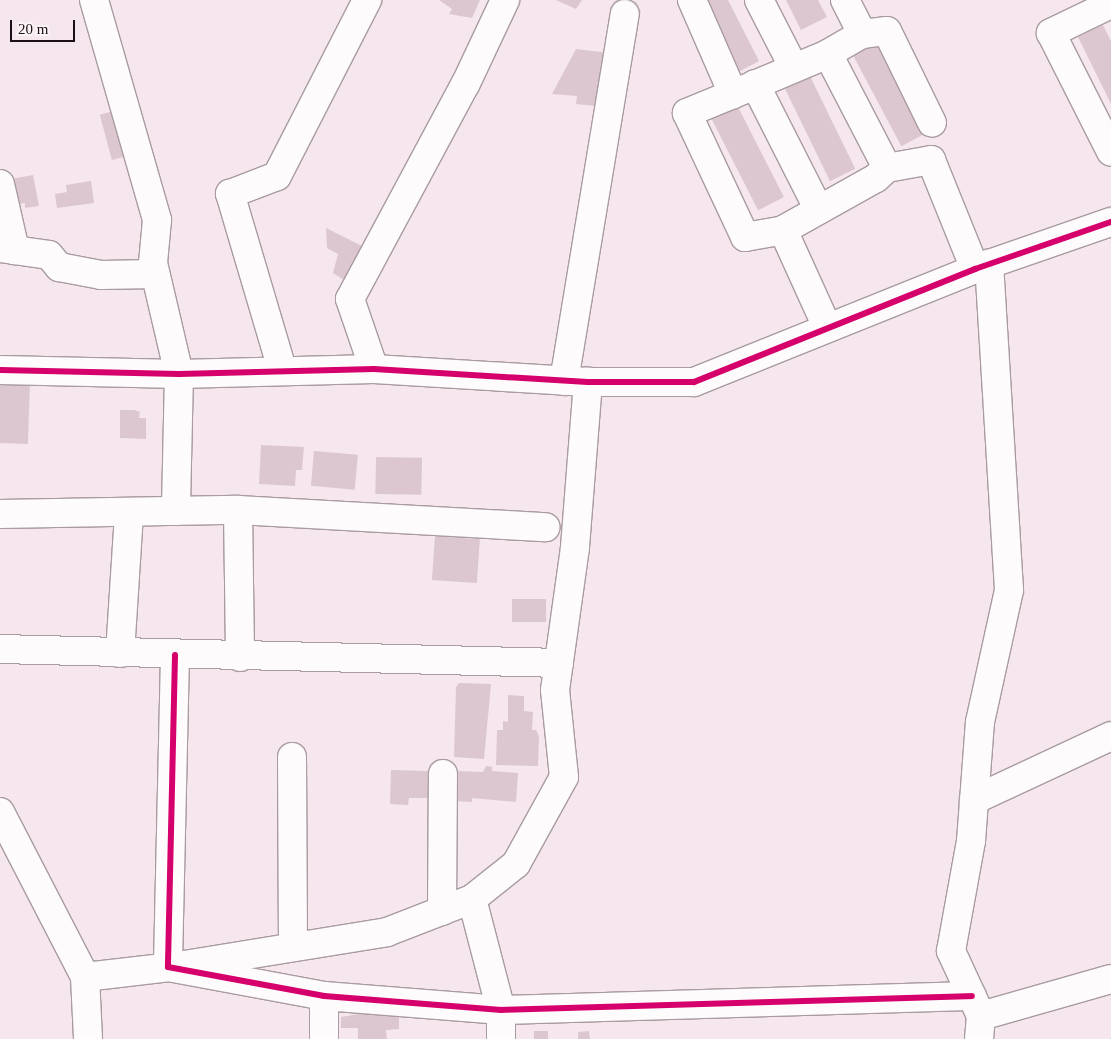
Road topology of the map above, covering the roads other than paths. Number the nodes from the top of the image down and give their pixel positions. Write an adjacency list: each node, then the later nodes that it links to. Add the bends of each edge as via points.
1 (94, 0): 22 (street, via 157,220)
2 (367, 0): 24 (street, via 277,176 230,194)
3 (505, 0): 25 (street, via 466,83 350,299)
4 (692, 0): 12 (street)
5 (759, 0): 11 (street)
6 (845, 0): 9 (street)
7 (1110, 4): 14 (street, via 1052,33)
8 (625, 14): 28 (street)
9 (862, 34): 10 (street); 13 (street, via 887,31)
10 (828, 54): 11 (street); 15 (street)
11 (794, 68): 12 (street)
12 (744, 89): 17 (street); 19 (street, via 687,113 746,237)
13 (932, 123)
14 (1111, 152)
15 (886, 168): 17 (street, via 876,178); 21 (street, via 931,160)
16 (0, 184): 20 (street)
17 (819, 210): 19 (street)
18 (1111, 222): 21 (street)
19 (783, 230): 23 (street)
20 (8, 249): 22 (street, via 49,255 59,267 101,275)
21 (982, 267): 23 (street); 42 (street, via 1009,590 980,722)
22 (155, 274): 27 (street)
23 (827, 327): 28 (street, via 694,382)
24 (282, 369): 25 (street); 27 (street)
25 (374, 369): 28 (street)
26 (0, 370): 27 (street)
27 (179, 374): 30 (street)
28 (576, 381): 38 (street, via 575,547)
29 (238, 510): 30 (street); 33 (street); 37 (street)
30 (176, 511): 31 (street)
31 (129, 512): 32 (street); 35 (street)
32 (0, 514)
33 (546, 527)
34 (0, 649): 35 (street)
35 (120, 653): 36 (street)
36 (175, 655): 37 (street); 47 (street)
37 (240, 657): 38 (street)
38 (559, 663): 44 (street, via 555,690 564,777 516,864)
39 (1111, 736): 42 (street)
40 (292, 757): 46 (street)
41 (443, 774): 45 (street)
42 (974, 800): 52 (street, via 971,841 951,951)
43 (0, 812): 48 (street)
44 (472, 899): 45 (street); 51 (street)
45 (442, 911): 46 (street, via 388,932)
46 (294, 947): 47 (street)
47 (168, 967): 48 (street); 50 (street)
48 (85, 976): 53 (street)
49 (1111, 979): 52 (street)
50 (324, 996): 51 (street); 54 (street)
51 (501, 1010): 52 (street); 55 (street)
52 (977, 1017)
53 (88, 1039)
54 (324, 1039)
55 (501, 1039)

